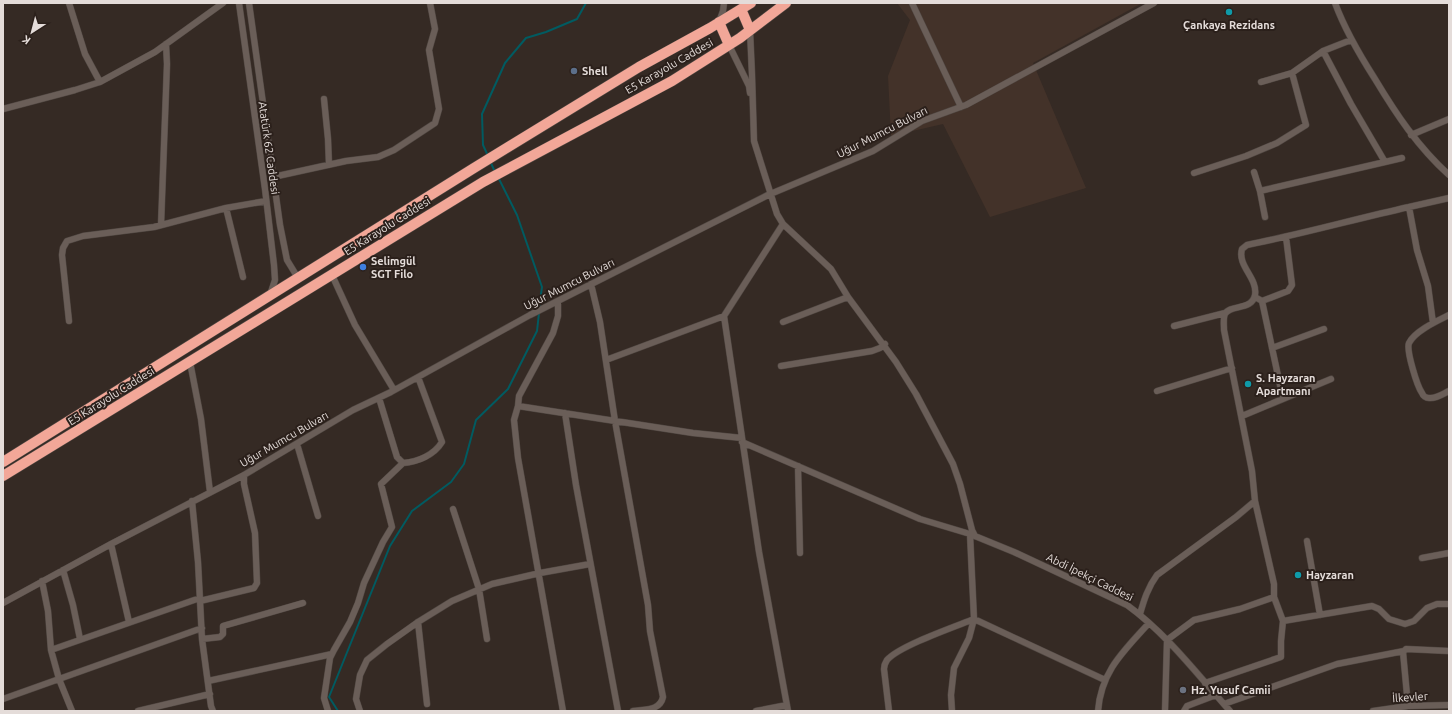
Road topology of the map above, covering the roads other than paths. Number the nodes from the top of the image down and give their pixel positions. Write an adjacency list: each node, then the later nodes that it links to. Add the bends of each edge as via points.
1 (69, 3): 20 (street, via 85,54)
2 (223, 3): 16 (street)
3 (239, 3): 38 (street, Atatürk 62 Caddesi)
4 (249, 3): 34 (street, Atatürk 62 Caddesi)
5 (430, 3): 30 (street, via 435,29 429,50 438,108 435,123 394,150 378,157)
6 (724, 3): 13 (street, via 724,11)
7 (751, 3): 12 (highway, E5 Karayolu Caddesi)
8 (786, 3): 14 (highway, E5 Karayolu Caddesi)
9 (912, 3): 23 (street)
10 (1154, 3): 23 (street, Uğur Mumcu Bulvarı)
11 (1336, 3): 15 (street)
12 (740, 6): 13 (highway, E5 Karayolu Caddesi); 14 (highway)
13 (719, 22): 17 (highway); 47 (highway, E5 Karayolu Caddesi, via 639,67)
14 (750, 30): 17 (highway, E5 Karayolu Caddesi); 24 (street)
15 (1351, 40): 18 (street); 27 (street)
16 (166, 44): 20 (street); 43 (street, via 168,64)
17 (729, 45): 24 (street, via 749,86); 45 (highway, E5 Karayolu Caddesi, via 672,81 483,182)
18 (1322, 50): 19 (street); 29 (street)
19 (1292, 73): 21 (street); 32 (street, via 1306,125 1277,143)
20 (100, 82): 25 (street)
21 (1261, 82)
22 (324, 99): 30 (street)
23 (961, 106): 36 (street, Uğur Mumcu Bulvarı, via 922,122 873,150)
24 (753, 108): 36 (street, via 754,141)
25 (3, 109)
26 (1449, 120): 27 (street)
27 (1412, 134): 33 (street, via 1427,154)
28 (1402, 158): 29 (street)
29 (1385, 162): 35 (street)
30 (328, 165): 34 (street)
31 (1254, 172): 35 (street)
32 (1194, 173)
33 (1449, 175)
34 (273, 177): 47 (street, Atatürk 62 Caddesi, via 287,260)
35 (1260, 191): 41 (street)
36 (771, 193): 42 (street); 48 (street, Uğur Mumcu Bulvarı)
37 (1449, 198): 39 (street)
38 (266, 201): 40 (street); 49 (street, Atatürk 62 Caddesi, via 275,280)
39 (1409, 207): 44 (street); 59 (street, via 1417,250 1428,286)
40 (226, 208): 43 (street); 46 (street)
41 (1265, 217)
42 (783, 224): 50 (street, via 831,269); 56 (street)
43 (161, 225): 57 (street, via 83,236 67,241 62,255)
44 (1286, 237): 51 (street, via 1248,245 1242,249 1241,258 1255,285); 53 (street, via 1292,285 1288,291)
45 (332, 274): 65 (highway, E5 Karayolu Caddesi); 70 (street, via 355,325)
46 (243, 278)
47 (298, 278): 49 (highway, E5 Karayolu Caddesi)
48 (591, 284): 52 (street, Uğur Mumcu Bulvarı); 64 (street)
49 (270, 295): 81 (highway, E5 Karayolu Caddesi)
50 (848, 297): 58 (street); 62 (street)
51 (1255, 297): 53 (street); 54 (street, via 1249,305)
52 (558, 301): 68 (street, Uğur Mumcu Bulvarı); 75 (street, via 558,316 553,333 519,396)
53 (1262, 301): 63 (street)
54 (1225, 313): 60 (street); 67 (street, via 1224,330)
55 (1449, 314): 59 (street)
56 (724, 316): 64 (street); 79 (street)
57 (69, 322)
58 (783, 322)
59 (1433, 323): 72 (street, via 1410,341 1408,346 1411,360 1424,396 1437,397)
60 (1174, 326)
61 (1324, 329): 63 (street)
62 (885, 344): 66 (street, via 872,351); 91 (street, via 916,394 953,464)
63 (1272, 348): 74 (street)
64 (606, 360): 78 (street)
65 (190, 362): 85 (highway, E5 Karayolu Caddesi); 86 (street, via 201,419)
66 (781, 366)
67 (1232, 368): 71 (street); 77 (street)
68 (418, 377): 70 (street, Uğur Mumcu Bulvarı); 82 (street, via 442,442 428,455)
69 (1331, 379): 74 (street)
70 (394, 390): 73 (street, Uğur Mumcu Bulvarı)
71 (1157, 391)
72 (1449, 391)
73 (378, 398): 80 (street, Uğur Mumcu Bulvarı); 82 (street, via 397,457)
74 (1283, 399): 77 (street)
75 (518, 406): 76 (street, Abdi İpekçi Caddesi); 99 (street, via 514,420 517,450)
76 (565, 413): 78 (street, Abdi İpekçi Caddesi); 97 (street)
77 (1242, 416): 88 (street)
78 (615, 421): 79 (street, Abdi İpekçi Caddesi); 142 (street, via 662,697 657,707)
79 (742, 440): 83 (street, Abdi İpekçi Caddesi); 134 (street, via 759,552)
80 (297, 444): 84 (street, Uğur Mumcu Bulvarı); 90 (street)
81 (3, 462)
82 (403, 463): 122 (street, via 382,484 392,527 364,583 350,622)
83 (798, 466): 91 (street, Abdi İpekçi Caddesi, via 920,519); 95 (street)
84 (244, 475): 86 (street, Uğur Mumcu Bulvarı); 103 (street, via 255,534 257,583 254,588)
85 (3, 476)
86 (210, 492): 87 (street, Uğur Mumcu Bulvarı)
87 (192, 501): 93 (street, Uğur Mumcu Bulvarı); 103 (street)
88 (1255, 501): 102 (street, via 1274,584); 107 (street, via 1157,575 1148,590)
89 (453, 509): 101 (street)
90 (318, 516)
91 (972, 535): 107 (street, Abdi İpekçi Caddesi, via 1100,591); 109 (street)
92 (1307, 541): 108 (street)
93 (111, 544): 98 (street, Uğur Mumcu Bulvarı); 110 (street)
94 (1449, 553): 96 (street)
95 (800, 554)
96 (1422, 558)
97 (590, 564): 99 (street); 141 (street)
98 (63, 570): 100 (street, Uğur Mumcu Bulvarı); 115 (street)
99 (540, 573): 101 (street, via 492,584); 140 (street)
100 (42, 582): 104 (street, Uğur Mumcu Bulvarı); 119 (street, via 48,611)
101 (479, 590): 111 (street, via 452,601); 117 (street)
102 (1274, 597): 112 (street); 118 (street, via 1240,609 1194,620)
103 (200, 600): 110 (street); 114 (street)
104 (3, 603)
105 (303, 603): 116 (street, via 223,626 223,634 220,637)
106 (1449, 604): 108 (street, via 1437,604 1427,608 1414,621 1405,624 1389,619 1372,606)
107 (1140, 614): 113 (street, Abdi İpekçi Caddesi)
108 (1320, 615): 112 (street)
109 (974, 619): 124 (street); 144 (street, via 908,646 885,662); 145 (street, via 969,638 954,668 950,695)
110 (129, 622): 115 (street)
111 (418, 622): 130 (street); 139 (street, via 367,660 360,675 356,699)
112 (1283, 622): 126 (street, via 1281,657)
113 (1149, 623): 118 (street, Abdi İpekçi Caddesi); 124 (street, via 1119,657)
114 (202, 628): 116 (street); 123 (street)
115 (80, 639): 119 (street)
116 (202, 639): 125 (street)
117 (487, 639)
118 (1167, 640): 126 (street, Abdi İpekçi Caddesi); 147 (street)
119 (51, 650): 123 (street)
120 (1404, 651): 121 (street); 131 (street, via 1337,664); 133 (street)
121 (1449, 651)
122 (332, 654): 125 (street); 138 (street, via 324,698)
123 (58, 679): 129 (street); 135 (street)
124 (1105, 680): 146 (street, via 1098,701)
125 (208, 681): 127 (street)
126 (1205, 683): 128 (street, Abdi İpekçi Caddesi)
127 (210, 694): 136 (street); 137 (street)
128 (1216, 695): 131 (street, Abdi İpekçi Caddesi); 148 (street, via 1188,706)
129 (3, 699)
130 (427, 704)
131 (1224, 704): 149 (street, Abdi İpekçi Caddesi)
132 (1449, 705): 133 (street, İlkevler)
133 (1408, 706): 150 (street, İlkevler)
134 (788, 708): 143 (street)
135 (72, 711)
136 (142, 711)
137 (213, 711)
138 (328, 711)
139 (360, 711)
140 (563, 711)
141 (618, 711)
142 (633, 711)
143 (756, 711)
144 (889, 711)
145 (952, 711)
146 (1098, 711)
147 (1165, 711)
148 (1184, 711)
149 (1230, 711)
150 (1373, 711)

